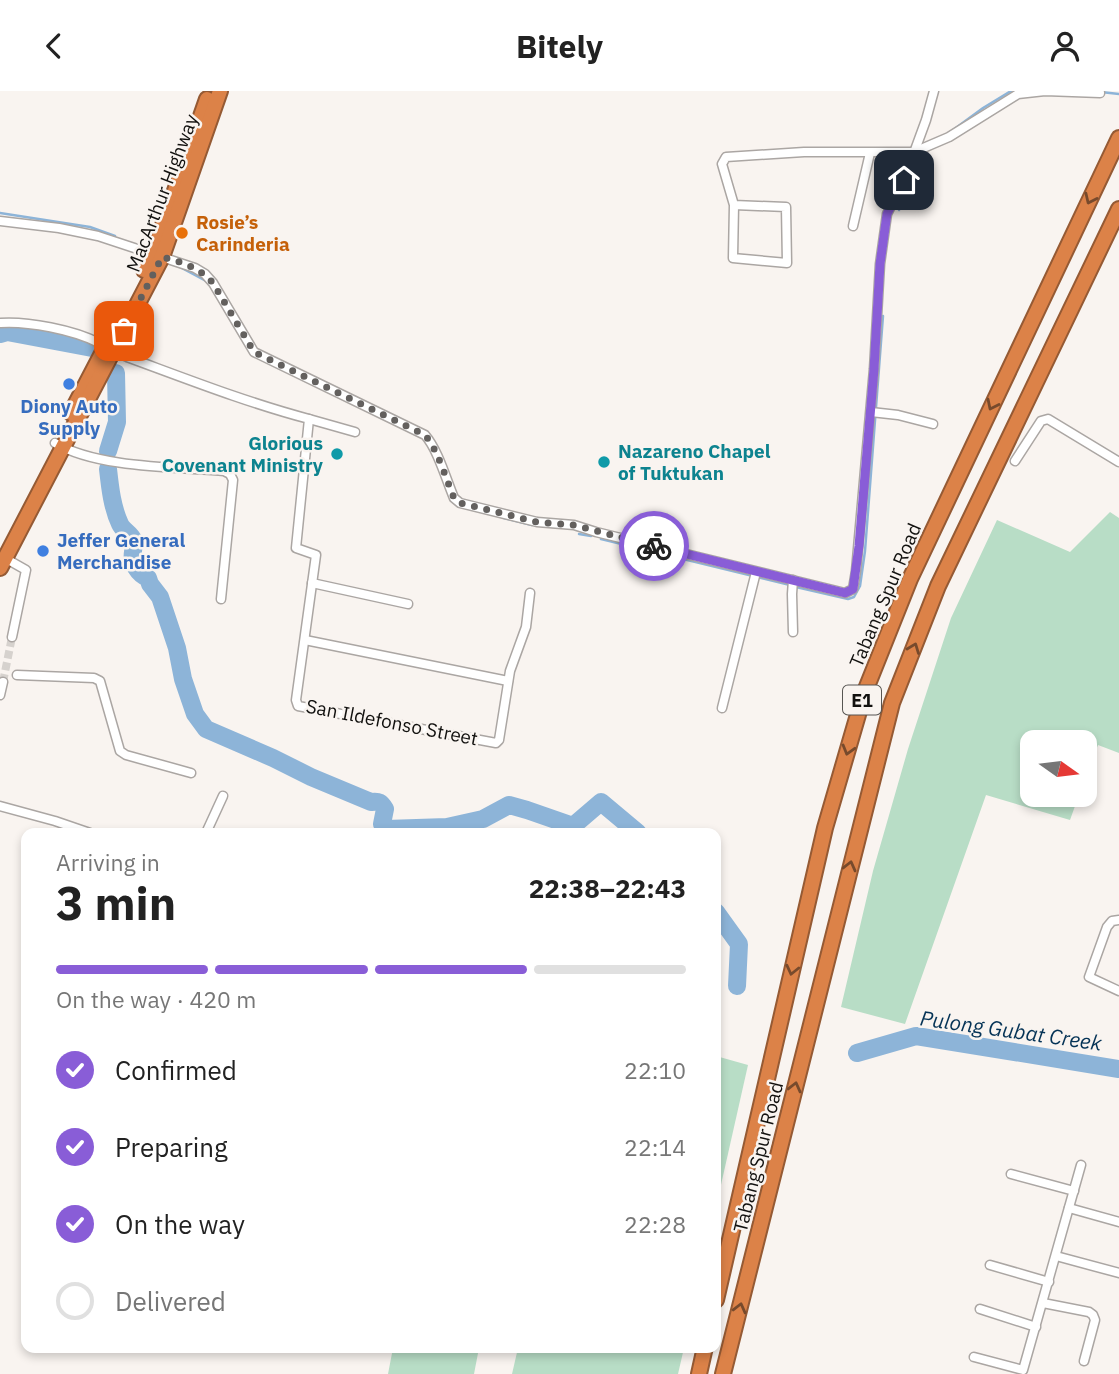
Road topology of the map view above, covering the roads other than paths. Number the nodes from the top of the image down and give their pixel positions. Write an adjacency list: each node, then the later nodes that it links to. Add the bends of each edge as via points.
1 (210, 91): 12 (highway, MacArthur Highway)
2 (220, 91): 12 (highway, MacArthur Highway)
3 (934, 91): 6 (street)
4 (1100, 93): 6 (street, via 1018,94 949,137)
5 (1119, 138): 52 (highway, Tabang Spur Road / E1, one-way to 52, via 916,567 864,694 824,828)
6 (914, 152): 7 (street); 15 (street, via 887,214)
7 (870, 153): 8 (street, via 726,157 722,164); 11 (street)
8 (734, 205): 8 (street, via 786,207 787,263 733,258)
9 (1119, 209): 61 (highway, Tabang Spur Road / E1, one-way to 9, via 892,703 938,586)
10 (0, 221): 12 (street, via 98,236)
11 (853, 226)
12 (157, 256): 14 (highway, MacArthur Highway); 23 (street, via 205,274 254,352 425,435 460,503 537,522 574,525)
13 (0, 323): 14 (street, via 79,335)
14 (109, 349): 16 (street); 19 (highway, MacArthur Highway)
15 (871, 412): 17 (street); 24 (street, via 853,589 845,593)
16 (309, 419): 18 (street); 25 (street, San Ildefonso Street, via 296,548 316,555)
17 (933, 424)
18 (355, 432)
19 (59, 446): 22 (highway, MacArthur Highway); 27 (street, via 114,462 230,474)
20 (1015, 461): 21 (street, via 1041,421 1048,419)
21 (1119, 462)
22 (1, 557): 30 (street, via 26,570)
23 (756, 572): 24 (street); 36 (street)
24 (793, 580): 29 (street)
25 (312, 583): 28 (street); 31 (street, San Ildefonso Street)
26 (530, 593): 33 (street, San Ildefonso Street, via 526,627)
27 (221, 599)
28 (408, 604)
29 (793, 632)
30 (12, 637)
31 (305, 641): 33 (street); 33 (street, San Ildefonso Street, via 298,706 496,743)
32 (17, 675): 37 (street, via 100,681 120,751)
33 (508, 681)
34 (3, 682): 35 (street)
35 (0, 695)
36 (722, 708)
37 (191, 773)
38 (223, 796): 41 (street)
39 (0, 806): 40 (street)
40 (75, 828)
41 (208, 828)
42 (1119, 920): 43 (street, via 1107,927 1089,977)
43 (1119, 992)
44 (1081, 1165): 46 (street)
45 (1011, 1174): 46 (street)
46 (1074, 1191): 47 (street)
47 (1069, 1208): 48 (street); 49 (street)
48 (1119, 1222)
49 (1056, 1256): 51 (street); 53 (street)
50 (990, 1265): 53 (street)
51 (1119, 1273)
52 (721, 1278)
53 (1049, 1282): 54 (street)
54 (1043, 1303): 56 (street); 59 (street, via 1093,1315)
55 (980, 1309): 56 (street)
56 (1036, 1327): 58 (street, via 1023,1370)
57 (704, 1353): 60 (highway)
58 (974, 1357)
59 (1084, 1361)
60 (699, 1374)
61 (723, 1374)

